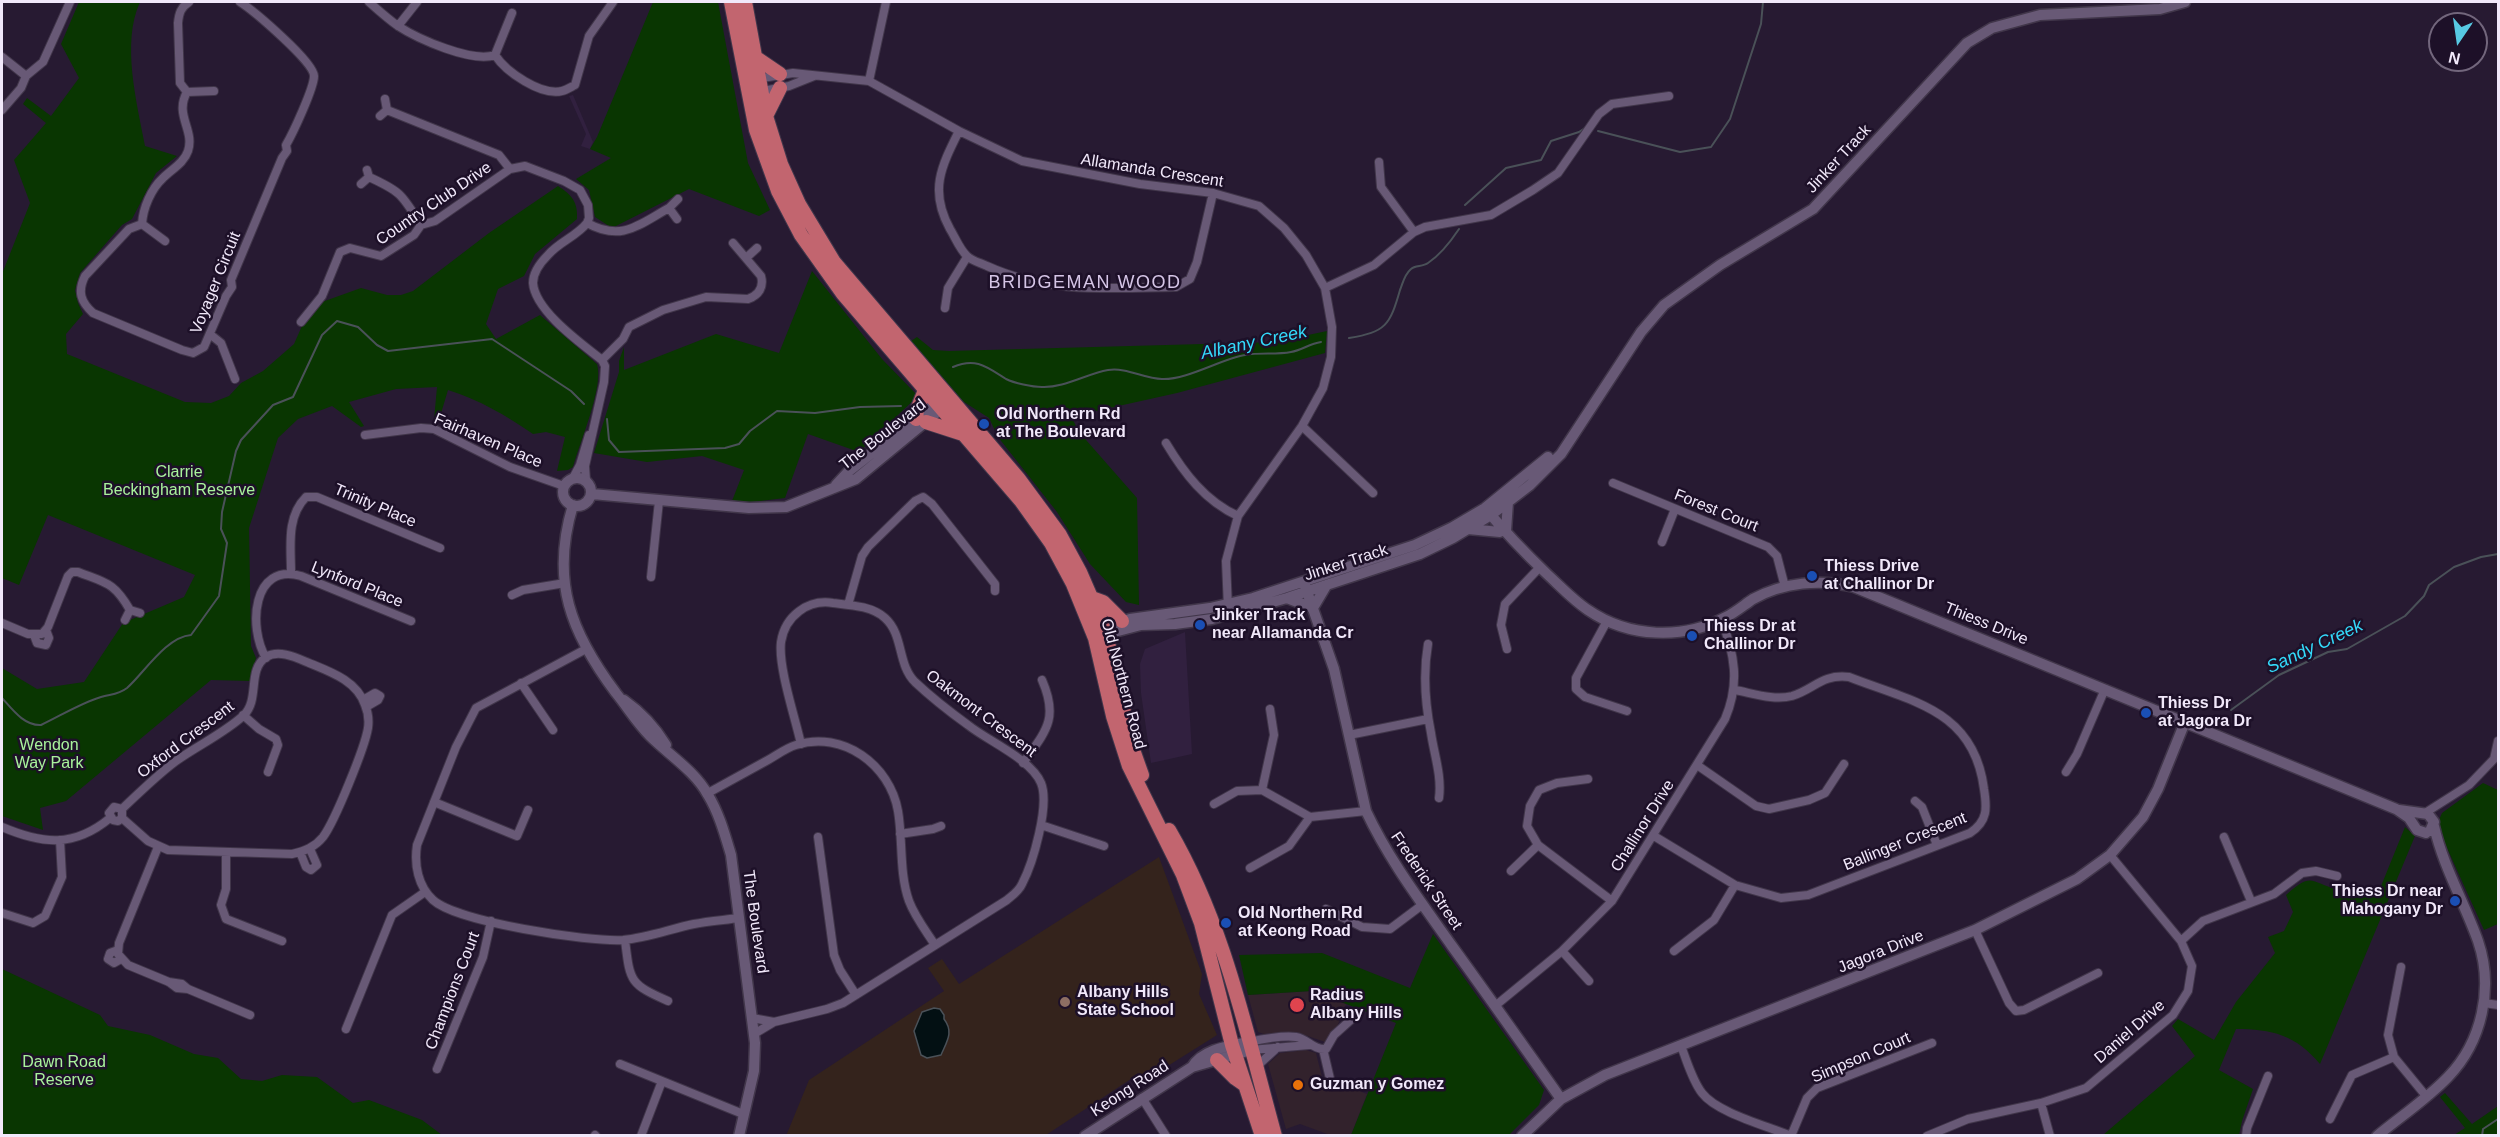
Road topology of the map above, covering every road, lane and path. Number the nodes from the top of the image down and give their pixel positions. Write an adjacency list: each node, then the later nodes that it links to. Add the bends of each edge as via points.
1 (70, 2): 16 (street, via 43,62)
2 (189, 2): 22 (street, via 178,14 180,83)
3 (240, 2): 49 (street, Voyager Circuit, via 311,68 314,80)
4 (369, 2): 12 (street)
5 (417, 2): 12 (street)
6 (613, 2): 13 (street, via 589,36 575,85 560,92 540,88 513,74)
7 (731, 2): 20 (highway, Old Northern Road)
8 (745, 2): 15 (highway, Old Northern Road)
9 (886, 2): 19 (street)
10 (2185, 2): 59 (street, Jinker Track, via 2160,9 2040,15 1992,28 1967,43 1813,209 1720,265 1664,305 1641,332)
11 (512, 13): 13 (street)
12 (398, 26): 13 (street, via 466,55)
13 (495, 55)
14 (2, 57): 16 (street)
15 (755, 57): 18 (highway); 20 (highway, Old Northern Road)
16 (26, 76): 25 (street)
17 (814, 76): 18 (street, Allamanda Crescent); 18 (street, Allamanda Crescent, via 804,73); 19 (street, Allamanda Crescent)
18 (780, 81): 20 (street, Allamanda Crescent); 20 (street, Allamanda Crescent); 28 (highway)
19 (869, 81): 29 (street, Allamanda Crescent)
20 (753, 86): 28 (highway, Old Northern Road); 52 (highway, Old Northern Road, via 756,130 770,171 801,235 836,285)
21 (214, 91): 22 (street)
22 (187, 92): 38 (street, via 181,104 189,139 187,154 156,185 143,212)
23 (1669, 96): 40 (street, via 1612,104 1599,114 1558,173 1491,215)
24 (385, 99): 26 (street)
25 (2, 110)
26 (387, 110): 27 (street); 31 (street, via 499,155)
27 (380, 116)
28 (766, 116): 53 (highway, Old Northern Road, via 789,182 819,240)
29 (959, 132): 33 (street, Allamanda Crescent, via 1022,161); 44 (street, via 943,162 938,185 941,213)
30 (1379, 162): 40 (street, via 1381,187)
31 (510, 169): 37 (street, Country Club Drive, via 525,166 580,190 588,205); 39 (street, Country Club Drive, via 435,221)
32 (361, 184): 39 (street, via 368,174 394,188)
33 (1214, 193): 44 (street, via 1190,279 1176,287 1056,286 1004,274); 46 (street, Allamanda Crescent, via 1259,206 1306,255)
34 (678, 199): 35 (street)
35 (669, 208): 36 (street); 37 (street, via 626,232 598,229)
36 (677, 219)
37 (587, 223): 50 (street, via 550,252 533,281 549,314)
38 (142, 224): 41 (street); 49 (street, Voyager Circuit, via 129,229 85,276 81,284 82,303 93,313 183,350 199,351)
39 (421, 225): 48 (street, Country Club Drive, via 414,235 381,256 350,248 340,252 322,296)
40 (1414, 232): 46 (street, via 1374,265)
41 (165, 241)
42 (734, 243): 45 (street)
43 (757, 248): 45 (street)
44 (967, 257): 47 (street, via 948,288)
45 (746, 258): 50 (street, via 763,282 754,297 697,298 663,310 629,327)
46 (1325, 288): 56 (street, Allamanda Crescent, via 1332,327 1331,357 1323,388)
47 (945, 308)
48 (301, 322)
49 (211, 334): 51 (street, via 221,343)
50 (602, 360): 55 (street, via 604,382)
51 (235, 379)
52 (925, 390): 53 (highway, Old Northern Road); 54 (highway, via 917,410)
53 (944, 402): 54 (street, The Boulevard); 57 (highway, Old Northern Road); 86 (highway, Old Northern Road, via 1018,478 1049,518)
54 (921, 421): 57 (highway); 67 (street, The Boulevard, via 856,479 786,507)
55 (593, 425): 61 (street); 62 (street)
56 (1302, 426): 65 (street); 72 (street, Allamanda Crescent)
57 (963, 434): 100 (highway, Old Northern Road, via 1021,501 1051,543)
58 (365, 435): 64 (street, Fairhaven Place, via 434,429 502,464)
59 (1569, 440): 68 (street, Jinker Track, via 1561,454); 71 (street, Jinker Track)
60 (1166, 443): 72 (street, via 1200,491)
61 (573, 478): 62 (street); 64 (street)
62 (586, 480): 66 (street)
63 (1613, 483): 70 (street, Forest Court)
64 (564, 486): 69 (street, via 564,498)
65 (1373, 493)
66 (592, 494): 67 (street, The Boulevard); 69 (street, via 585,504)
67 (659, 501): 79 (street)
68 (1508, 502): 71 (street, Jinker Track); 74 (street)
69 (573, 506): 80 (street, The Boulevard, via 564,543)
70 (1675, 509): 75 (street); 82 (street, Forest Court, via 1768,547 1777,556)
71 (1486, 513): 73 (street, Jinker Track); 74 (street, Thiess Drive); 83 (street, Jinker Track)
72 (1238, 516): 91 (street, Allamanda Crescent, via 1226,561)
73 (1468, 530): 74 (street); 81 (street, Jinker Track, via 1413,556)
74 (1506, 534): 77 (street, Thiess Drive)
75 (1662, 542)
76 (440, 548): 78 (street, Trinity Place, via 317,497 306,497 293,518)
77 (1540, 567): 97 (street, Thiess Drive, via 1573,599); 104 (street, via 1505,604 1501,625)
78 (291, 573): 95 (street, Lynford Place); 105 (street, Lynford Place, via 268,582 258,598 256,637)
79 (651, 577)
80 (565, 584): 85 (street); 103 (street, The Boulevard, via 569,608)
81 (1326, 586): 83 (street, Jinker Track); 89 (street)
82 (1785, 586): 94 (street, Thiess Drive); 108 (street, Thiess Drive, via 1823,582 1864,591)
83 (1305, 587): 87 (street, Jinker Track); 89 (street, Frederick Street); 91 (street, Jinker Track)
84 (995, 591): 88 (street, via 988,575 923,497 868,547)
85 (512, 595)
86 (1092, 598): 96 (highway, via 1103,602); 100 (highway, Old Northern Road)
87 (1287, 598): 89 (street); 91 (street, Jinker Track)
88 (848, 605): 117 (street, Oakmont Crescent, via 812,604 800,610 785,629 782,658); 119 (street, Oakmont Crescent, via 882,615 899,639 907,673 915,682 968,726)
89 (1313, 608): 116 (street, Frederick Street, via 1334,669)
90 (130, 610): 92 (street); 93 (street); 99 (street, via 111,585 72,572)
91 (1228, 610): 96 (street, Jinker Track); 100 (street, Jinker Track, via 1188,622)
92 (140, 613)
93 (125, 620)
94 (1721, 620): 97 (street, Thiess Drive, via 1688,630 1658,633); 109 (street, Challinor Drive, via 1734,658)
95 (411, 621)
96 (1122, 621): 100 (street, Jinker Track)
97 (1607, 621): 111 (street, via 1576,678 1576,689 1585,697)
98 (2, 623): 101 (street)
99 (46, 630): 101 (street); 101 (street, via 46,645 37,643)
100 (1099, 632): 193 (highway, Old Northern Road, via 1137,761 1214,922); 196 (highway, Old Northern Road, via 1123,750 1135,783 1193,900)
101 (34, 635)
102 (1428, 644): 113 (street, via 1424,666)
103 (586, 649): 107 (street); 126 (street, The Boulevard, via 618,695 636,708)
104 (1507, 649)
105 (266, 658): 112 (street, Oxford Crescent, via 258,666 253,698); 154 (street, via 281,654 334,673 348,682 364,703 368,725 365,740 329,827)
106 (1042, 680): 119 (street, via 1047,692 1049,723)
107 (522, 683): 115 (street); 129 (street, via 476,708)
108 (2105, 689): 114 (street, Thiess Drive); 123 (street)
109 (1735, 690): 121 (street, Challinor Drive, via 1725,719); 151 (street, Ballinger Crescent, via 1782,697 1818,681 1849,677 1941,714 1958,727 1971,744 1983,778 1987,807 1976,829)
110 (1270, 709): 125 (street, via 1274,735)
111 (1627, 711)
112 (243, 715): 122 (street, via 276,739 278,745); 132 (street, Oxford Crescent, via 175,762)
113 (1428, 719): 116 (street); 127 (street)
114 (2185, 722): 133 (street, Thiess Drive); 157 (street, Jagora Drive, via 2143,817)
115 (553, 730)
116 (1349, 735): 135 (street, Frederick Street)
117 (801, 744): 126 (street); 145 (street, via 840,745 869,759 888,780 898,810)
118 (2497, 745): 130 (street, via 2494,759 2469,785)
119 (1023, 763): 141 (street, Oakmont Crescent, via 1035,772 1045,794)
120 (1844, 764): 121 (street, via 1825,793 1769,809 1756,806)
121 (1698, 765): 146 (street, Challinor Drive)
122 (268, 772)
123 (2066, 772)
124 (1588, 779): 150 (street, via 1539,790 1530,806 1527,826)
125 (1262, 790): 131 (street, via 1237,791); 137 (street)
126 (708, 793): 168 (street, The Boulevard, via 731,855)
127 (1439, 798)
128 (1915, 801): 151 (street, via 1922,807)
129 (435, 802): 134 (street, via 517,836); 162 (street, via 415,859)
130 (2444, 803): 136 (street); 144 (street)
131 (1215, 804)
132 (122, 809): 138 (street, Oxford Crescent, via 114,807); 139 (street)
133 (2396, 809): 136 (street); 140 (street)
134 (528, 810)
135 (1366, 811): 137 (street); 165 (street, Frederick Street, via 1389,857)
136 (2423, 813): 140 (street); 144 (street, via 2431,816)
137 (1310, 817): 158 (street, via 1289,846)
138 (110, 818): 139 (street); 149 (street, via 89,833)
139 (122, 818): 153 (street)
140 (2414, 824): 144 (street, via 2420,832)
141 (1041, 825): 152 (street); 174 (street, Oakmont Crescent, via 1026,875 1015,894)
142 (940, 826): 145 (street)
143 (2, 827): 149 (street, via 36,839)
144 (2431, 827): 182 (street, via 2478,943 2485,973)
145 (900, 834): 174 (street, via 908,896)
146 (1654, 836): 161 (street, Ballinger Crescent); 163 (street, Challinor Drive)
147 (818, 837): 180 (street, via 834,955)
148 (2224, 837): 164 (street)
149 (60, 840): 167 (street, via 62,877 45,916 33,923)
150 (1538, 845): 159 (street); 163 (street)
151 (1937, 845): 161 (street, Ballinger Crescent, via 1808,895 1781,898)
152 (1104, 846)
153 (158, 847): 155 (street); 185 (street, via 118,950 110,953 108,959 114,963 121,959)
154 (310, 849): 156 (street); 156 (street, via 316,865 311,870)
155 (226, 852): 156 (street); 173 (street, via 226,889 221,905 226,919)
156 (300, 852)
157 (2110, 855): 170 (street, Jagora Drive, via 2077,879); 172 (street, Daniel Drive)
158 (1250, 868)
159 (1511, 871)
160 (2337, 876): 164 (street, via 2316,871 2302,873 2274,894)
161 (1735, 885): 176 (street, via 1714,920)
162 (425, 892): 169 (street, via 458,914); 189 (street, via 392,915)
163 (1612, 901): 175 (street, Challinor Drive)
164 (2251, 901): 172 (street, via 2203,921)
165 (1422, 904): 166 (street, via 1390,929 1362,927); 184 (street, Frederick Street)
166 (1326, 909)
167 (2, 913)
168 (740, 918): 171 (street); 187 (street, The Boulevard)
169 (491, 921): 171 (street, via 586,939); 203 (street, Champions Court, via 483,957)
170 (1975, 930): 178 (street, via 2016,1011); 194 (street, Jagora Drive)
171 (625, 940): 181 (street, via 628,968 636,985)
172 (2181, 940): 211 (street, Daniel Drive, via 2192,966 2188,991 2173,1015 2086,1088)
173 (282, 942)
174 (935, 945): 180 (street, Oakmont Crescent)
175 (1563, 951): 179 (street); 184 (street, Challinor Drive)
176 (1674, 951)
177 (2401, 967): 198 (street, via 2388,1035)
178 (2098, 973)
179 (1589, 981)
180 (856, 994): 188 (street, Oakmont Crescent, via 827,1010)
181 (668, 1001)
182 (2484, 1003): 183 (street); 208 (street, via 2467,1053 2448,1078)
183 (2499, 1005)
184 (1495, 1006): 210 (street, Frederick Street)
185 (250, 1015)
186 (1354, 1017): 197 (street)
187 (752, 1018): 188 (street, Oakmont Crescent); 190 (street, The Boulevard)
188 (774, 1022): 190 (street, Oakmont Crescent)
189 (346, 1029)
190 (754, 1034): 212 (street, The Boulevard, via 754,1071)
191 (1932, 1043): 222 (street, Simpson Court, via 1817,1088 1807,1098)
192 (1309, 1045): 193 (street, via 1294,1037); 195 (street); 197 (street)
193 (1250, 1046): 195 (street); 196 (street, Keong Road); 202 (highway, Old Northern Road)
194 (1681, 1046): 210 (street, Jagora Drive, via 1605,1075); 222 (street, via 1708,1099)
195 (1278, 1047): 202 (street)
196 (1234, 1049): 199 (street, Keong Road); 201 (street, Keong Road, via 1202,1057); 207 (highway, Old Northern Road)
197 (1323, 1049): 206 (street)
198 (2394, 1057): 208 (street); 213 (street, via 2352,1075)
199 (1217, 1060): 201 (street, Keong Road); 207 (highway)
200 (620, 1064): 205 (street)
201 (1192, 1067): 209 (street, Keong Road)
202 (1256, 1067): 220 (highway, Old Northern Road)
203 (437, 1069)
204 (2268, 1076): 225 (street)
205 (662, 1081): 212 (street); 214 (street)
206 (1331, 1083)
207 (1245, 1085): 219 (highway, Old Northern Road)
208 (2426, 1096): 226 (street)
209 (1142, 1098): 217 (street, Keong Road); 218 (street)
210 (1561, 1099): 221 (street, Jagora Drive)
211 (2041, 1103): 223 (street, Daniel Drive, via 1968,1119); 224 (street)
212 (743, 1114): 215 (street, The Boulevard); 216 (street, The Boulevard)
213 (2330, 1119)
214 (641, 1136)
215 (732, 1136)
216 (740, 1136)
217 (1085, 1136)
218 (1166, 1136)
219 (1262, 1136)
220 (1275, 1136)
221 (1522, 1136)
222 (1791, 1136)
223 (1927, 1136)
224 (2050, 1136)
225 (2246, 1136)
226 (2377, 1136)

